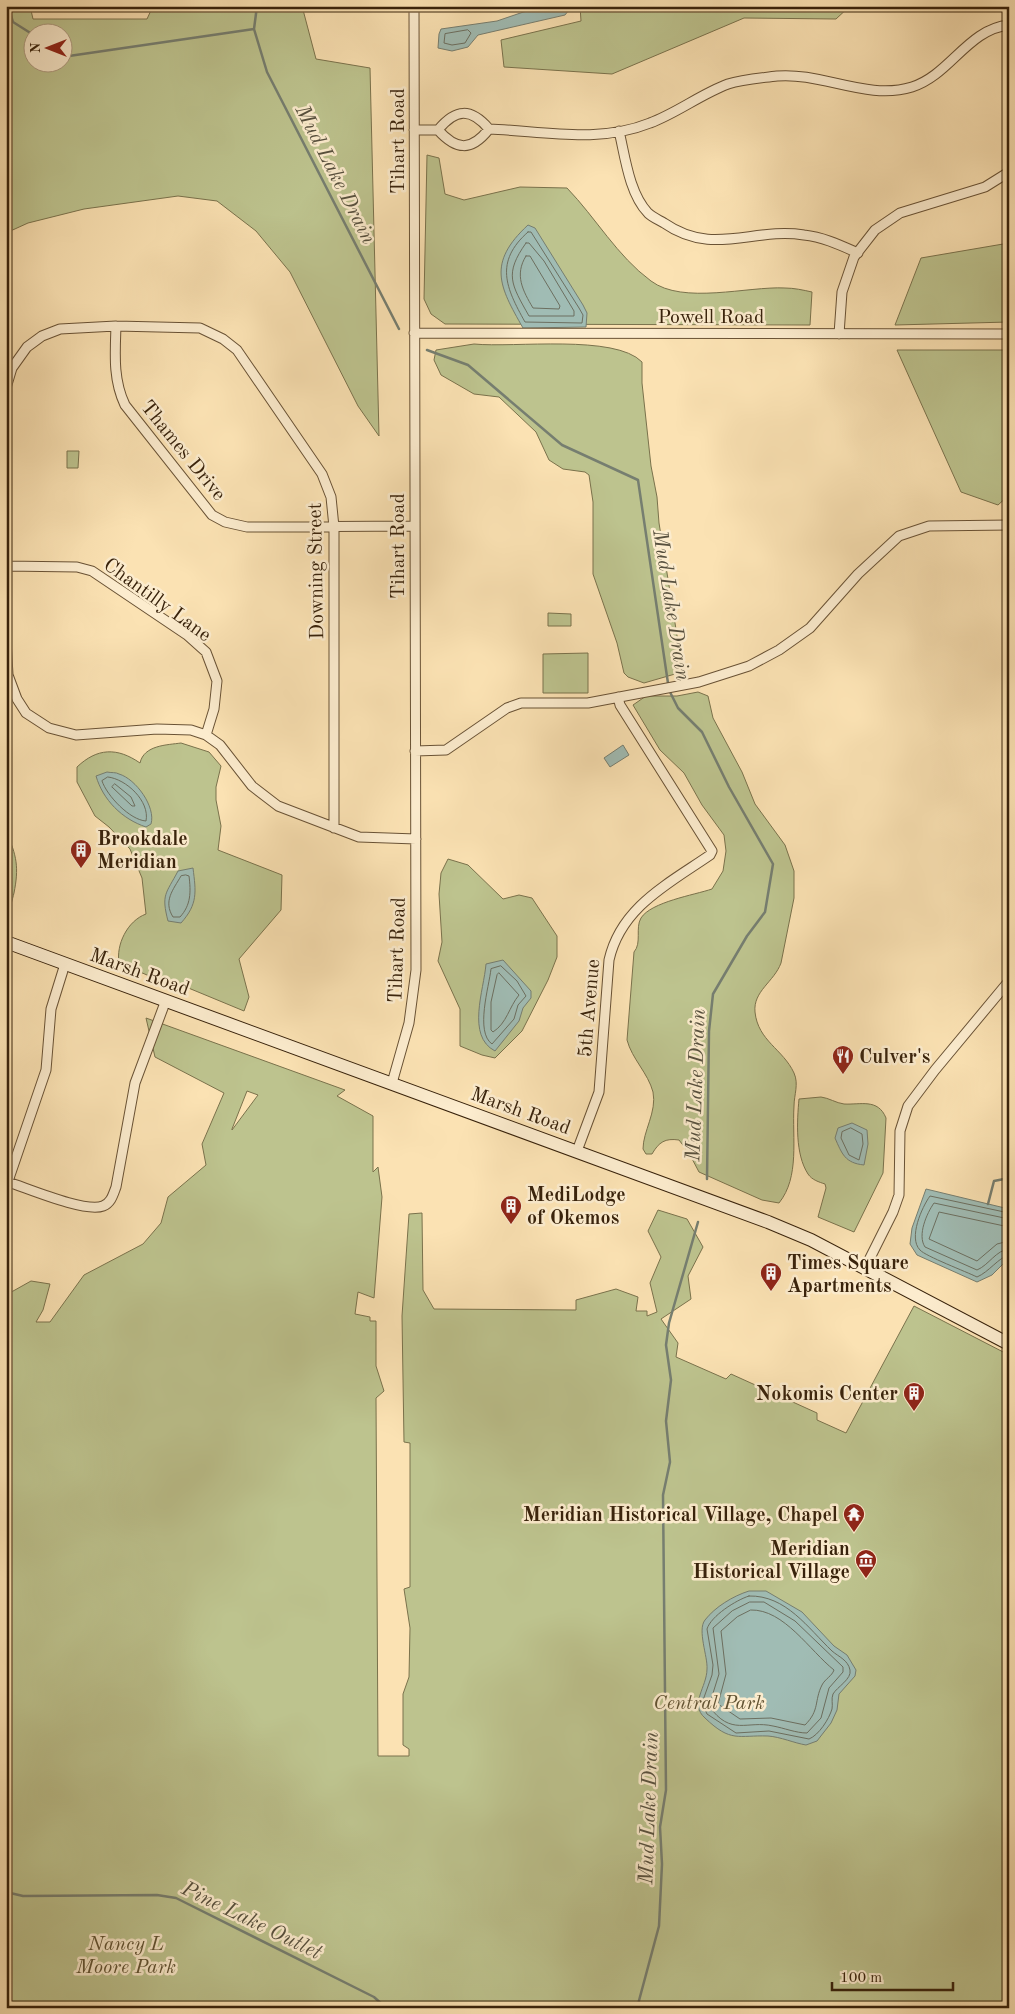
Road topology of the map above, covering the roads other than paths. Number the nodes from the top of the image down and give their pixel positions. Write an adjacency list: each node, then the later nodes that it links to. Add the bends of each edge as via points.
1 (414, 6): 4 (street, Tihart Road)
2 (1009, 25): 6 (street, via 981,34 932,78 911,88 884,91 780,76 752,80 729,84 650,124)
3 (489, 129): 5 (street, via 476,116 466,114 451,116); 5 (street, via 474,144 464,146 452,144); 6 (street, via 531,130 572,136)
4 (414, 130): 5 (street); 10 (street, Tihart Road)
5 (438, 130)
6 (619, 131): 8 (street, via 635,190 648,212 671,228 705,241 804,234 833,241)
7 (1009, 172): 8 (street, via 985,187 900,212 875,230)
8 (858, 253): 11 (street, via 842,292)
9 (116, 326): 13 (street, Downing Street, via 69,327 42,336 16,361); 16 (street, Downing Street, via 191,326 215,334 237,350 322,474 332,497); 16 (street, Thames Drive, via 115,372 125,405 206,510 225,522 247,527)
10 (414, 333): 11 (street, Powell Road); 15 (street, Tihart Road)
11 (839, 334): 12 (street, Powell Road)
12 (1009, 334)
13 (6, 388)
14 (1009, 525): 21 (street, via 936,525 906,532 858,574 824,615 795,640 749,666 721,676)
15 (414, 526): 16 (street, Thames Drive); 23 (street, Tihart Road)
16 (334, 527): 24 (street, Downing Street)
17 (6, 554): 18 (street)
18 (6, 566): 19 (street); 22 (street, Chantilly Lane, via 62,566 92,571 206,652 217,682)
19 (6, 573)
20 (6, 640): 22 (street, via 10,683 17,699 26,713 48,728 84,735 179,728)
21 (618, 697): 23 (street, via 588,703 521,704 507,708 446,750); 31 (street, 5th Avenue, via 712,851 636,908 614,942 609,960 599,1092)
22 (206, 735): 24 (street, via 231,756 263,796 278,806)
23 (416, 751): 25 (street, Tihart Road)
24 (334, 828): 25 (street, via 366,838)
25 (416, 839): 30 (street, Tihart Road, via 416,982 410,1023)
26 (6, 942): 27 (main road, Marsh Road)
27 (65, 964): 29 (main road, Marsh Road); 32 (street, via 52,1009 46,1070)
28 (1009, 981): 33 (street, via 908,1106 900,1131 899,1195)
29 (166, 1000): 30 (main road, Marsh Road); 32 (street, via 135,1084 116,1187 109,1202 100,1207 79,1205)
30 (392, 1083): 31 (main road, Marsh Road)
31 (577, 1151): 33 (main road, Marsh Road, via 768,1222 812,1240)
32 (7, 1184)
33 (865, 1268): 34 (main road, Marsh Road)
34 (1009, 1344)

